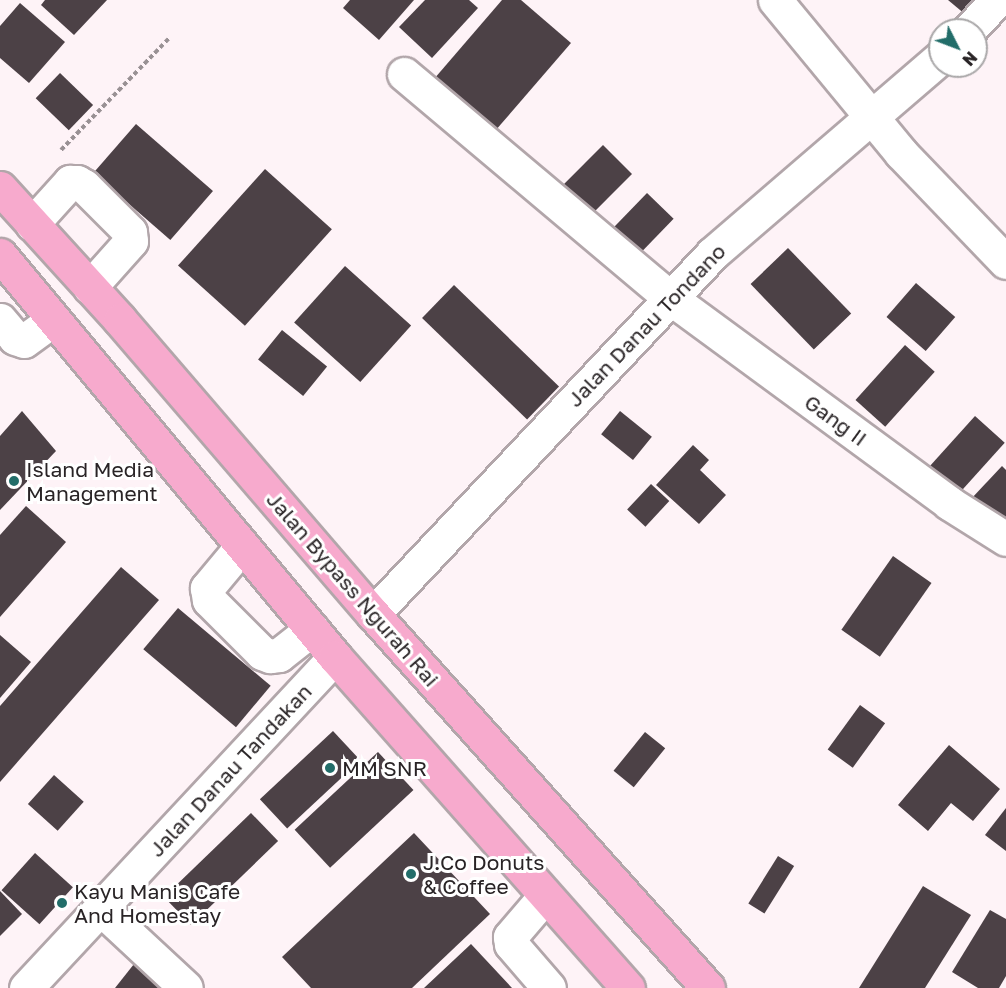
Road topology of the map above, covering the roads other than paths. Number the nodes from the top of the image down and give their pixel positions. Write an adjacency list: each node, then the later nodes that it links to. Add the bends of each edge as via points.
1 (775, 0): 6 (street)
2 (997, 0): 3 (street)
3 (980, 18)
4 (928, 68): 6 (street, Jalan Danau Tondano)
5 (404, 74): 12 (street, Gang II)
6 (870, 117): 9 (street); 12 (street, Jalan Danau Tondano, via 712,254)
7 (0, 188): 8 (highway, Jalan Bypass Ngurah Rai)
8 (32, 224): 11 (highway, Jalan Bypass Ngurah Rai); 11 (street, via 70,182 84,186 130,232 131,241)
9 (1001, 247)
10 (1, 259): 14 (highway)
11 (90, 287): 17 (highway, Jalan Bypass Ngurah Rai)
12 (669, 297): 15 (street, Gang II, via 949,503); 17 (street, Jalan Danau Tondano)
13 (0, 320): 14 (street, via 15,338 24,341)
14 (52, 321): 16 (highway)
15 (1006, 539)
16 (242, 546): 18 (highway); 18 (street, via 207,588 209,600 262,653 270,656 279,655)
17 (373, 614): 26 (highway, Jalan Bypass Ngurah Rai)
18 (312, 629): 19 (highway)
19 (335, 657): 20 (highway); 21 (street, Jalan Danau Tandakan)
20 (545, 896): 24 (street, via 510,937 511,944); 25 (highway)
21 (100, 908): 22 (street, Jalan Danau Tandakan); 23 (street)
22 (26, 988)
23 (186, 988)
24 (549, 988)
25 (628, 988)
26 (708, 988)

